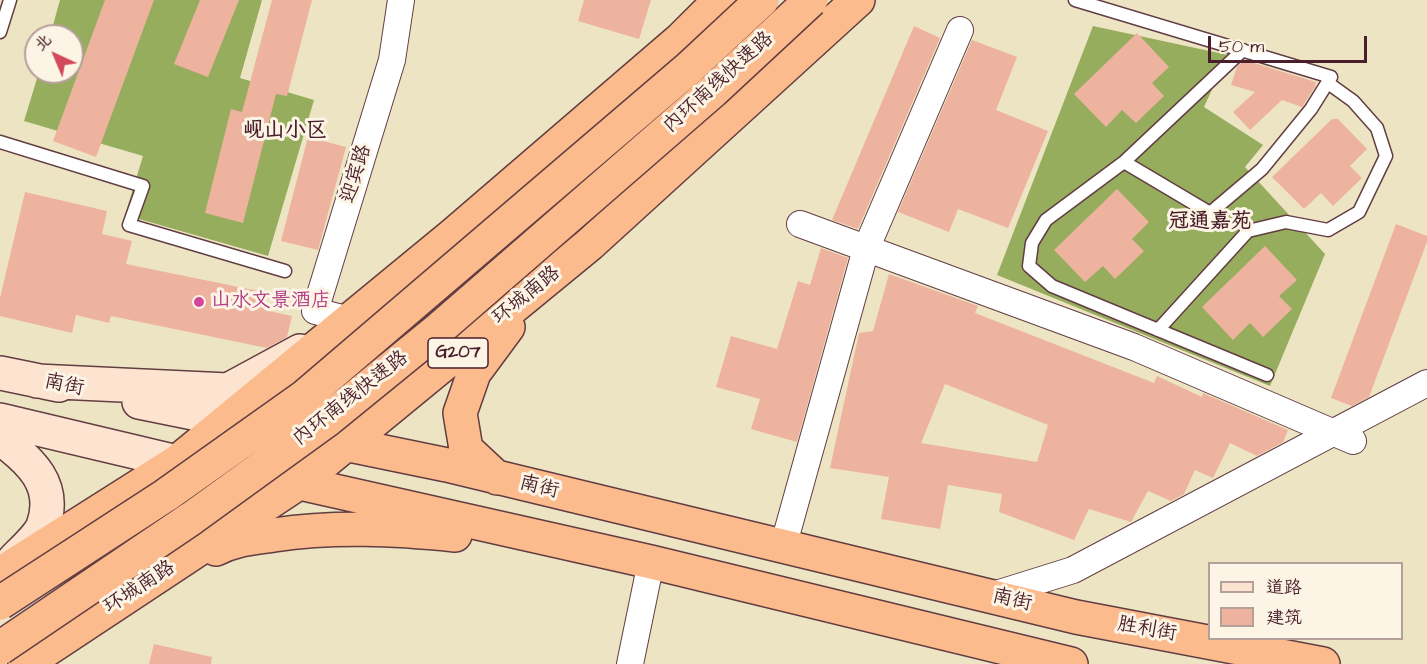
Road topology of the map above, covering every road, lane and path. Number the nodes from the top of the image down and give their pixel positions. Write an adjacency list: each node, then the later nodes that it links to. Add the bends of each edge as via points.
1 (10, 0): 9 (lane)
2 (400, 0): 18 (street, 迎宾路, via 392,60 315,311)
3 (720, 0): 18 (highway, via 681,39)
4 (762, 0): 37 (highway, 内环南线快速路, bridge, via 689,68 304,397 166,495)
5 (811, 0): 40 (highway, 内环南线快速路 / G207, bridge, via 713,91 327,422)
6 (858, 0): 17 (highway, 环城南路 / G207, via 590,244)
7 (1075, 0): 10 (lane)
8 (960, 30): 15 (street)
9 (0, 32)
10 (1244, 50): 11 (lane, via 1332,77); 13 (lane)
11 (1328, 83): 13 (lane, via 1262,169 1210,213); 19 (lane, via 1353,101 1377,128 1386,156 1359,212 1328,230 1286,222 1248,231)
12 (0, 142): 16 (lane, via 143,186 129,225)
13 (1124, 162): 19 (lane, via 1046,220 1032,243 1029,266 1052,286)
14 (800, 224): 15 (street)
15 (866, 249): 26 (street, via 1134,347); 33 (street)
16 (285, 271)
17 (535, 289): 28 (highway, 环城南路 / G207); 30 (highway, via 474,373 460,413 466,449)
18 (343, 326): 22 (main road, via 228,390); 25 (highway)
19 (1158, 330): 21 (lane)
20 (0, 373): 22 (main road, 南街)
21 (1267, 375)
22 (37, 381): 25 (main road, 南街)
23 (1427, 383): 26 (street)
24 (0, 420): 29 (main road)
25 (228, 420): 28 (highway, 南街); 29 (highway)
26 (1342, 437): 36 (street, via 1073,570)
27 (0, 438): 35 (main road, via 28,459 48,492 43,527)
28 (346, 445): 30 (highway, 南街); 31 (highway, 环城南路 / G207)
29 (177, 462): 31 (highway); 35 (highway)
30 (497, 478): 33 (highway, 南街)
31 (300, 482): 32 (highway); 38 (highway, 环城南路 / G207)
32 (574, 545): 34 (highway); 38 (highway, via 382,528 314,529 231,541)
33 (783, 547): 36 (highway, 南街)
34 (651, 562): 41 (highway); 43 (street)
35 (2, 573)
36 (990, 596): 39 (highway, 南街)
37 (0, 603)
38 (105, 611): 42 (highway, 环城南路 / G207)
39 (1076, 616): 44 (highway, 胜利街)
40 (0, 648)
41 (1064, 663)
42 (25, 664)
43 (630, 664)
44 (1323, 664)

